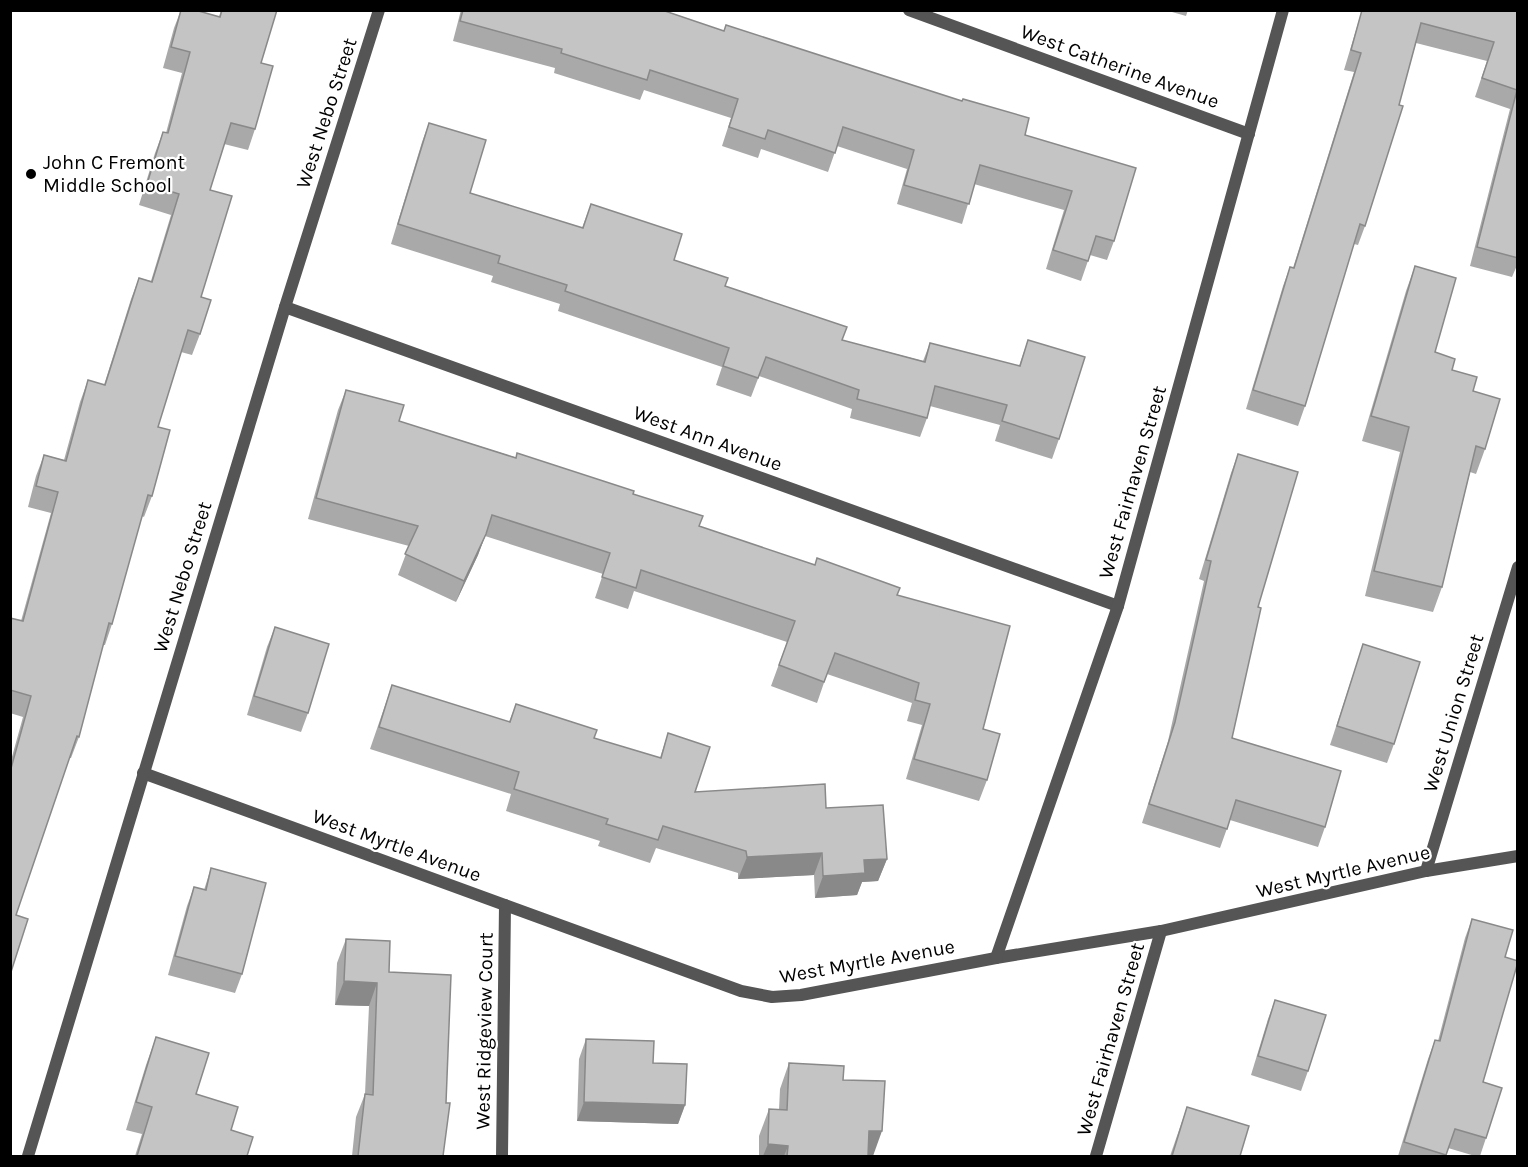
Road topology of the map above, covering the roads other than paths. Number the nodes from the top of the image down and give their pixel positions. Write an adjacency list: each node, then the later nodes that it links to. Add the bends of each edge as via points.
1 (379, 10): 5 (street, West Nebo Street)
2 (909, 10): 4 (street, West Catherine Avenue)
3 (1283, 10): 4 (street, West Fairhaven Street)
4 (1249, 134): 7 (street, West Fairhaven Street)
5 (285, 307): 7 (street, West Ann Avenue); 8 (street, West Nebo Street)
6 (1518, 567): 10 (street, West Union Street)
7 (1118, 606): 13 (street, West Fairhaven Street)
8 (142, 773): 11 (street, West Myrtle Avenue); 14 (street, West Nebo Street)
9 (1518, 856): 10 (street, West Myrtle Avenue)
10 (1426, 871): 12 (street, West Myrtle Avenue)
11 (505, 905): 13 (street, West Myrtle Avenue, via 741,991 772,997 879,982); 15 (street, West Ridgeview Court)
12 (1161, 932): 13 (street, West Myrtle Avenue); 16 (street, West Fairhaven Street)
13 (996, 957)
14 (28, 1156)
15 (502, 1156)
16 (1096, 1156)

